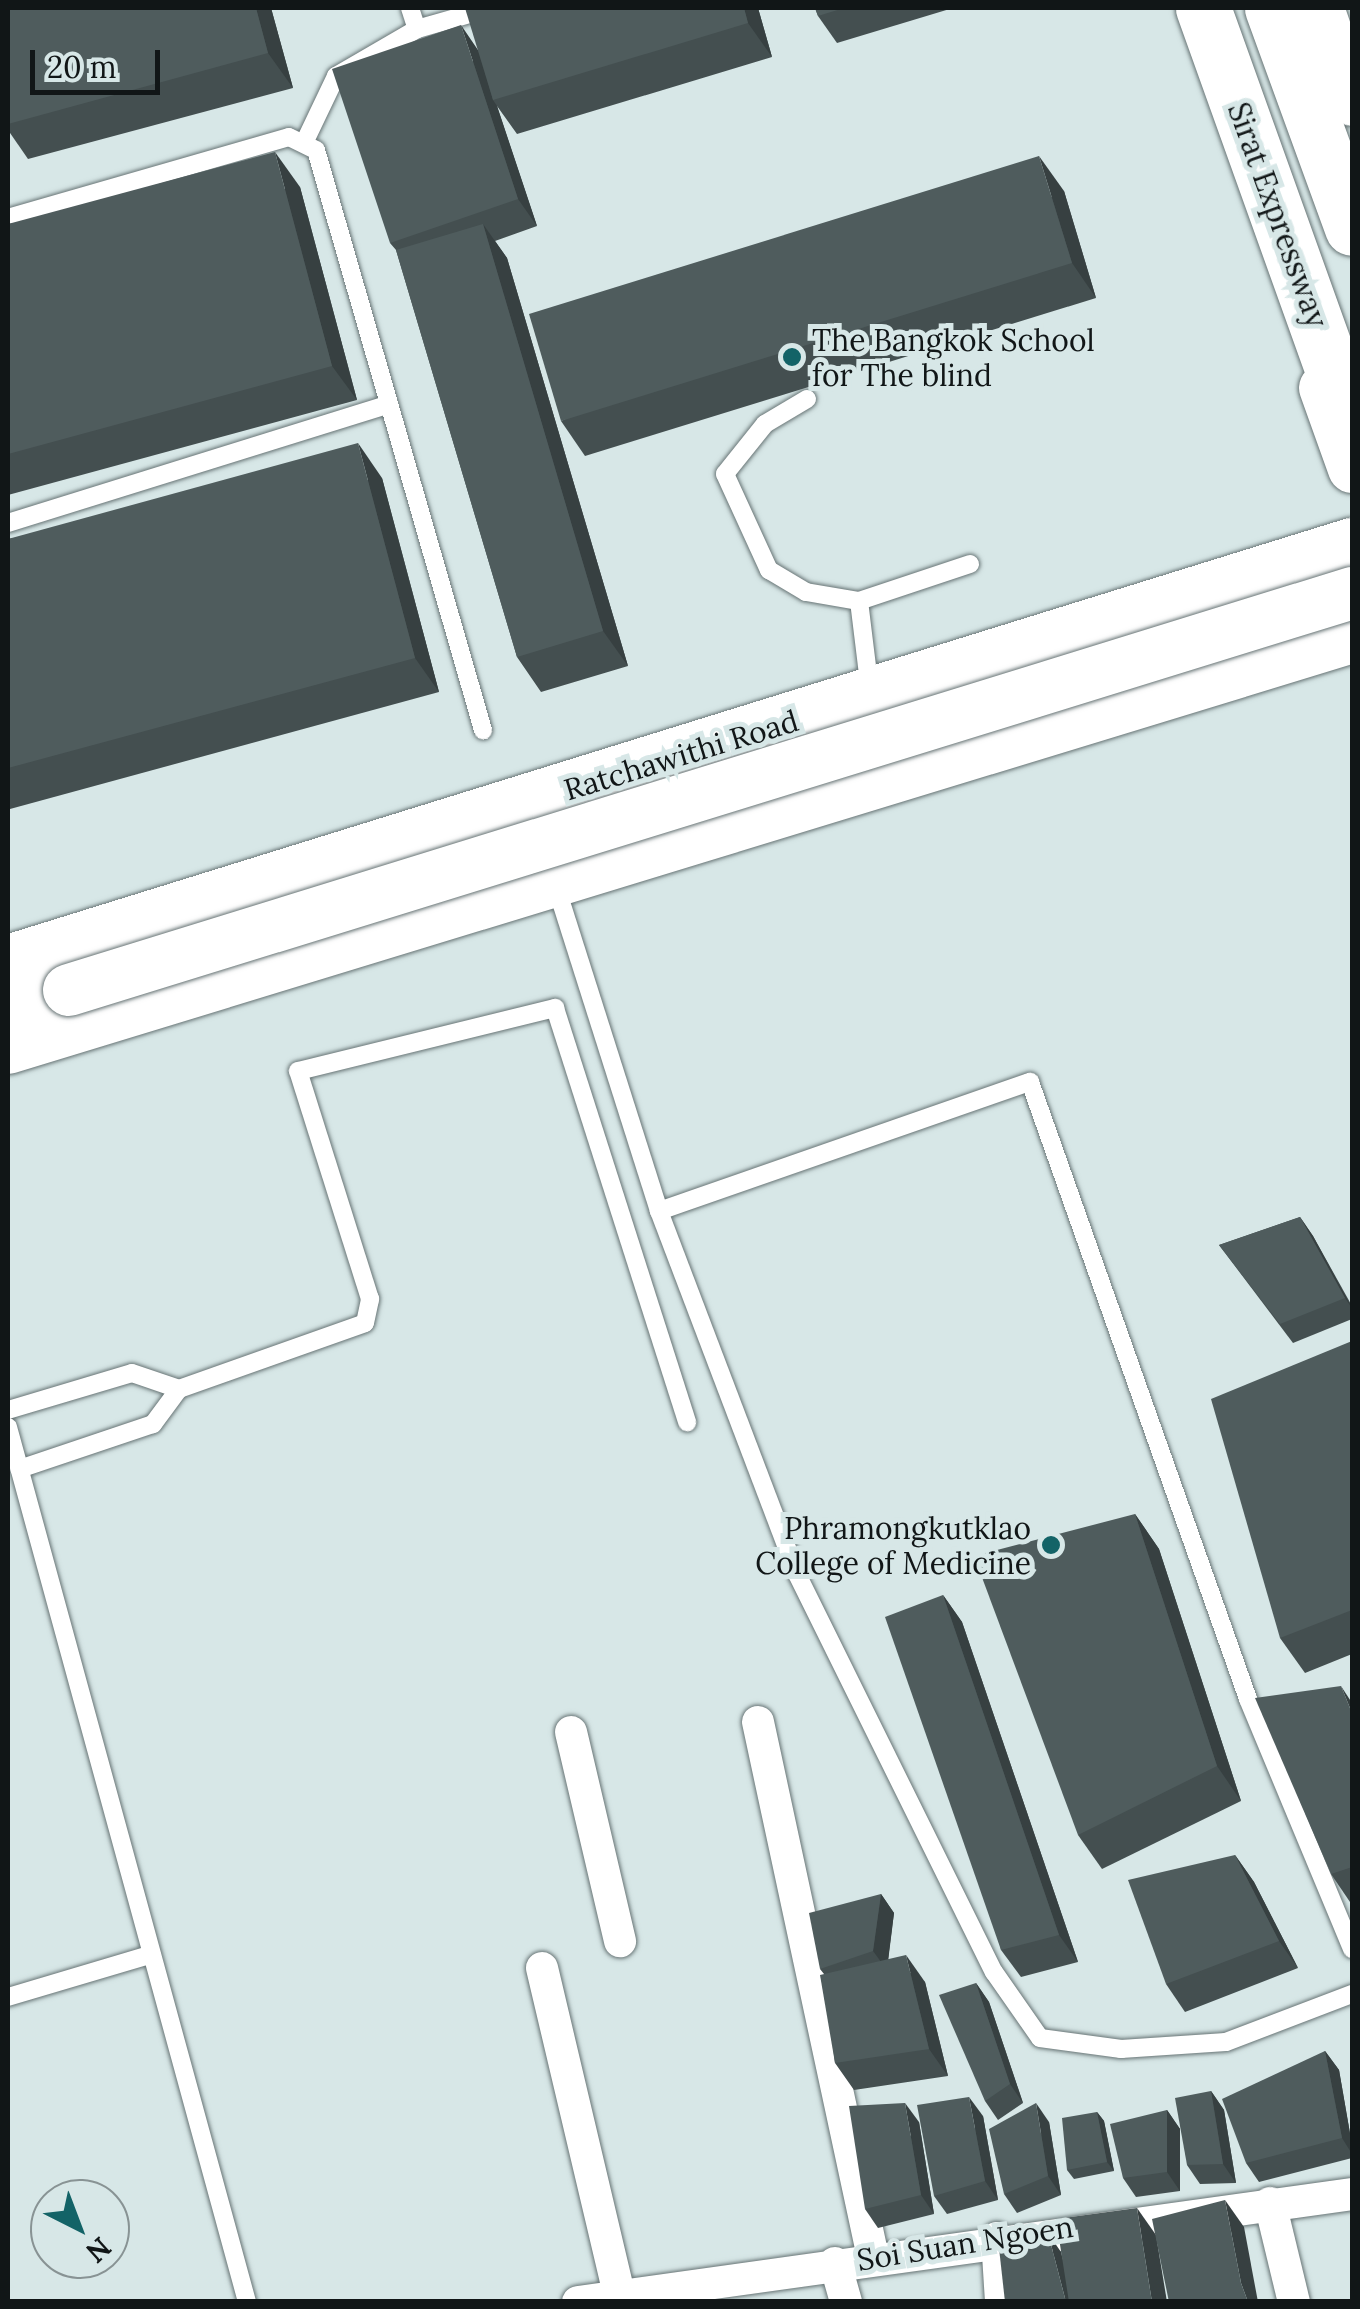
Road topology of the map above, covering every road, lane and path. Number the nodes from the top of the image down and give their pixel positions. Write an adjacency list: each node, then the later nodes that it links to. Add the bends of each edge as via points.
1 (410, 8): 7 (lane)
2 (490, 8): 7 (lane)
3 (1178, 8): 15 (main road)
4 (1203, 8): 14 (highway, Sirat Expressway)
5 (1272, 8): 11 (highway)
6 (1320, 8): 8 (main road)
7 (417, 28): 9 (lane, via 336,76)
8 (1352, 102)
9 (306, 139): 10 (lane); 13 (lane, via 316,150)
10 (8, 218)
11 (1352, 228)
12 (807, 400): 20 (lane, via 765,424 726,474 769,570 806,592)
13 (389, 404): 16 (lane); 23 (lane)
14 (1352, 423)
15 (1352, 469)
16 (8, 522)
17 (1352, 544): 22 (main road, Ratchawithi Road)
18 (970, 564): 20 (lane)
19 (1352, 593): 28 (main road, bridge)
20 (858, 601): 22 (lane)
21 (1352, 637): 25 (main road)
22 (871, 696): 24 (main road, Ratchawithi Road)
23 (483, 730)
24 (716, 745): 25 (main road); 27 (main road, Ratchawithi Road)
25 (746, 822): 26 (main road)
26 (555, 882): 29 (main road); 30 (lane)
27 (8, 961)
28 (8, 1010)
29 (8, 1048)
30 (658, 1212): 39 (lane, via 1030,1082 1248,1699); 42 (lane, via 796,1574 994,1972 1040,2038 1121,2049 1226,2042)
31 (180, 1389): 32 (lane, via 132,1373); 33 (lane, via 365,1323 370,1299 298,1070 555,1008); 35 (lane, via 153,1424)
32 (8, 1410)
33 (686, 1422)
34 (8, 1427): 35 (lane)
35 (19, 1469): 40 (lane)
36 (758, 1722): 47 (street)
37 (571, 1732): 38 (street)
38 (620, 1941)
39 (1352, 1949)
40 (149, 1955): 43 (lane); 51 (lane)
41 (542, 1968): 50 (street)
42 (1352, 1994)
43 (8, 1997)
44 (1352, 2194): 45 (street, Soi Suan Ngoen)
45 (1270, 2203): 46 (street, Soi Suan Ngoen); 55 (street)
46 (997, 2238): 47 (street, Soi Suan Ngoen); 54 (street)
47 (873, 2256): 48 (street, Soi Suan Ngoen)
48 (835, 2263): 49 (street, Soi Suan Ngoen); 53 (street)
49 (684, 2294): 50 (street, Soi Suan Ngoen)
50 (619, 2295): 52 (street, Soi Suan Ngoen)
51 (247, 2302)
52 (578, 2302)
53 (846, 2302)
54 (1001, 2302)
55 (1294, 2302)

